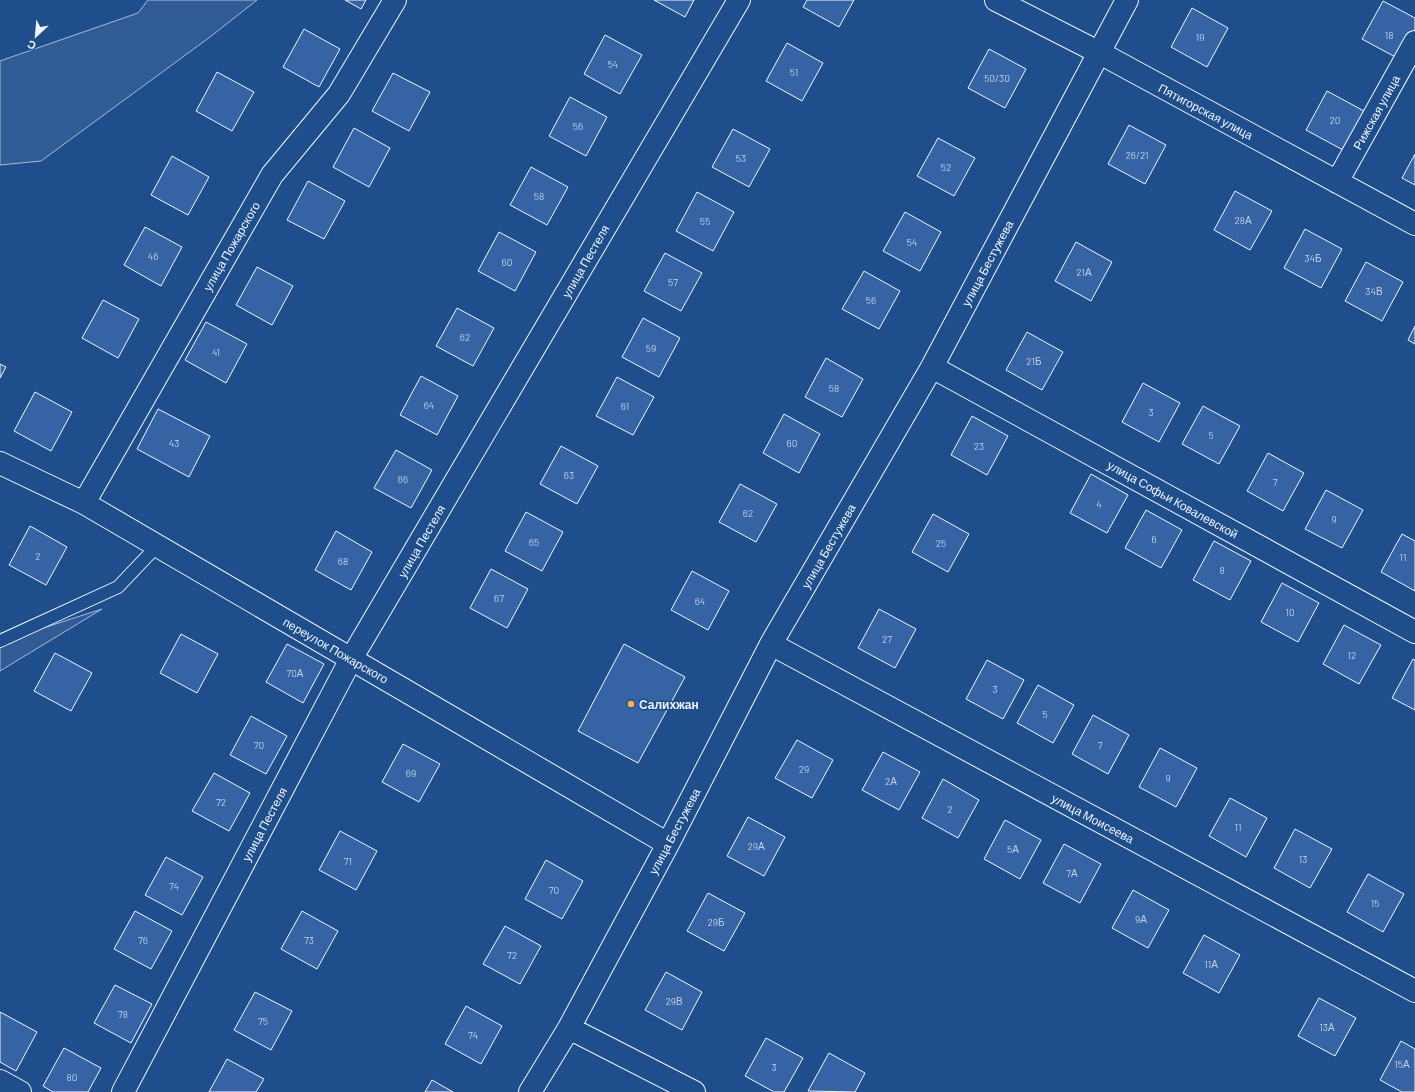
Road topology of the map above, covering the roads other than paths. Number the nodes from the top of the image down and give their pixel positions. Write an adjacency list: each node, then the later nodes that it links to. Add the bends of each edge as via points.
1 (395, 0): 11 (street, улица Пожарского, via 339,94 272,175)
2 (738, 0): 16 (street, улица Пестеля)
3 (996, 0): 6 (street, Пятигорская улица)
4 (1127, 0): 6 (street, улица Бестужева)
5 (1415, 42): 7 (street, Рижская улица)
6 (1100, 53): 7 (street, Пятигорская улица); 9 (street, улица Бестужева)
7 (1338, 182): 8 (street, Пятигорская улица)
8 (1415, 224)
9 (932, 367): 13 (street, улица Софьи Ковалевской); 15 (street, улица Бестужева)
10 (0, 462): 11 (street, переулок Пожарского)
11 (84, 503): 12 (street, переулок Пожарского)
12 (157, 546): 14 (lane, via 118,587); 16 (street, переулок Пожарского)
13 (1415, 632)
14 (0, 641)
15 (771, 644): 17 (street, улица Бестужева); 18 (street, улица Моисеева)
16 (352, 659): 17 (street, переулок Пожарского); 22 (street, улица Пестеля)
17 (668, 844): 19 (street, улица Бестужева)
18 (1415, 991)
19 (569, 1028): 23 (street, улица Бестужева); 24 (street)
20 (0, 1081): 21 (street)
21 (20, 1092)
22 (123, 1092)
23 (530, 1092)
24 (694, 1092)

